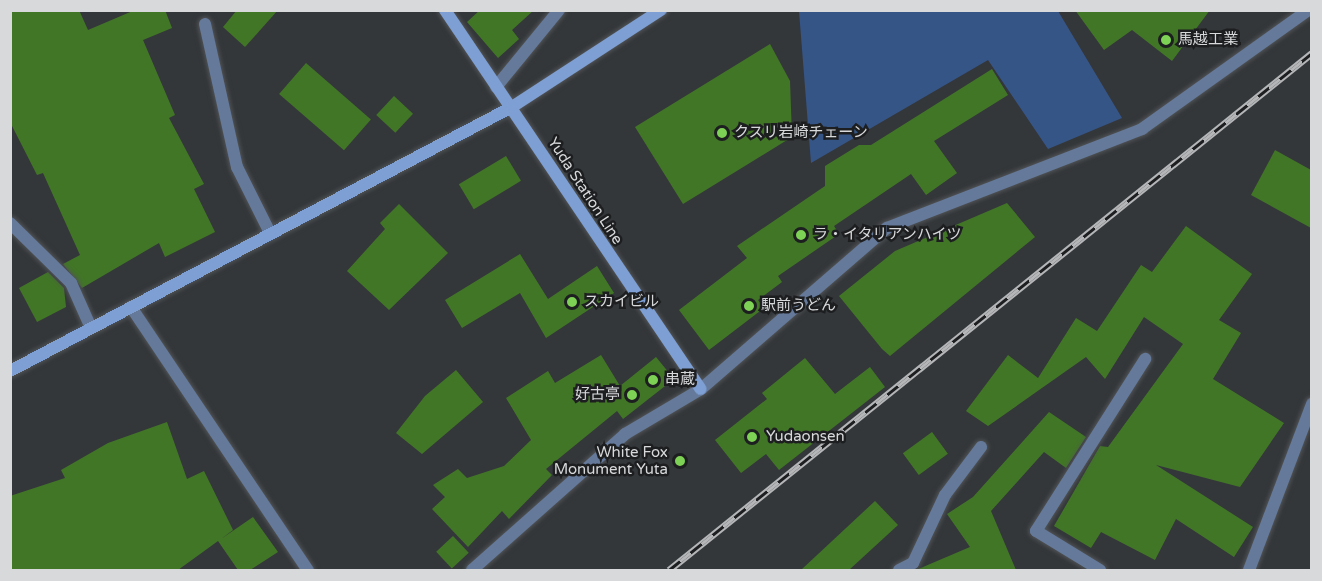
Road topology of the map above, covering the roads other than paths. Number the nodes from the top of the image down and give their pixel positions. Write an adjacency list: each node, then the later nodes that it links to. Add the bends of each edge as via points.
1 (445, 10): 6 (street, Yuda Station Line)
2 (559, 10): 6 (street)
3 (661, 10): 7 (street)
4 (1308, 10): 14 (street, via 1142,129 886,228)
5 (205, 24): 9 (street, via 237,167)
6 (496, 87): 7 (street, Yuda Station Line)
7 (512, 107): 9 (street); 14 (street, Yuda Station Line)
8 (10, 223): 11 (street, via 72,283)
9 (270, 233): 10 (street)
10 (131, 307): 11 (street); 17 (street)
11 (91, 328): 13 (street)
12 (1145, 359): 20 (street, via 1036,531)
13 (10, 371)
14 (701, 389): 18 (street, via 625,434)
15 (1311, 404): 21 (street)
16 (981, 447): 19 (street, via 945,495 913,563)
17 (308, 570)
18 (472, 570)
19 (899, 570)
20 (1100, 570)
21 (1249, 570)

